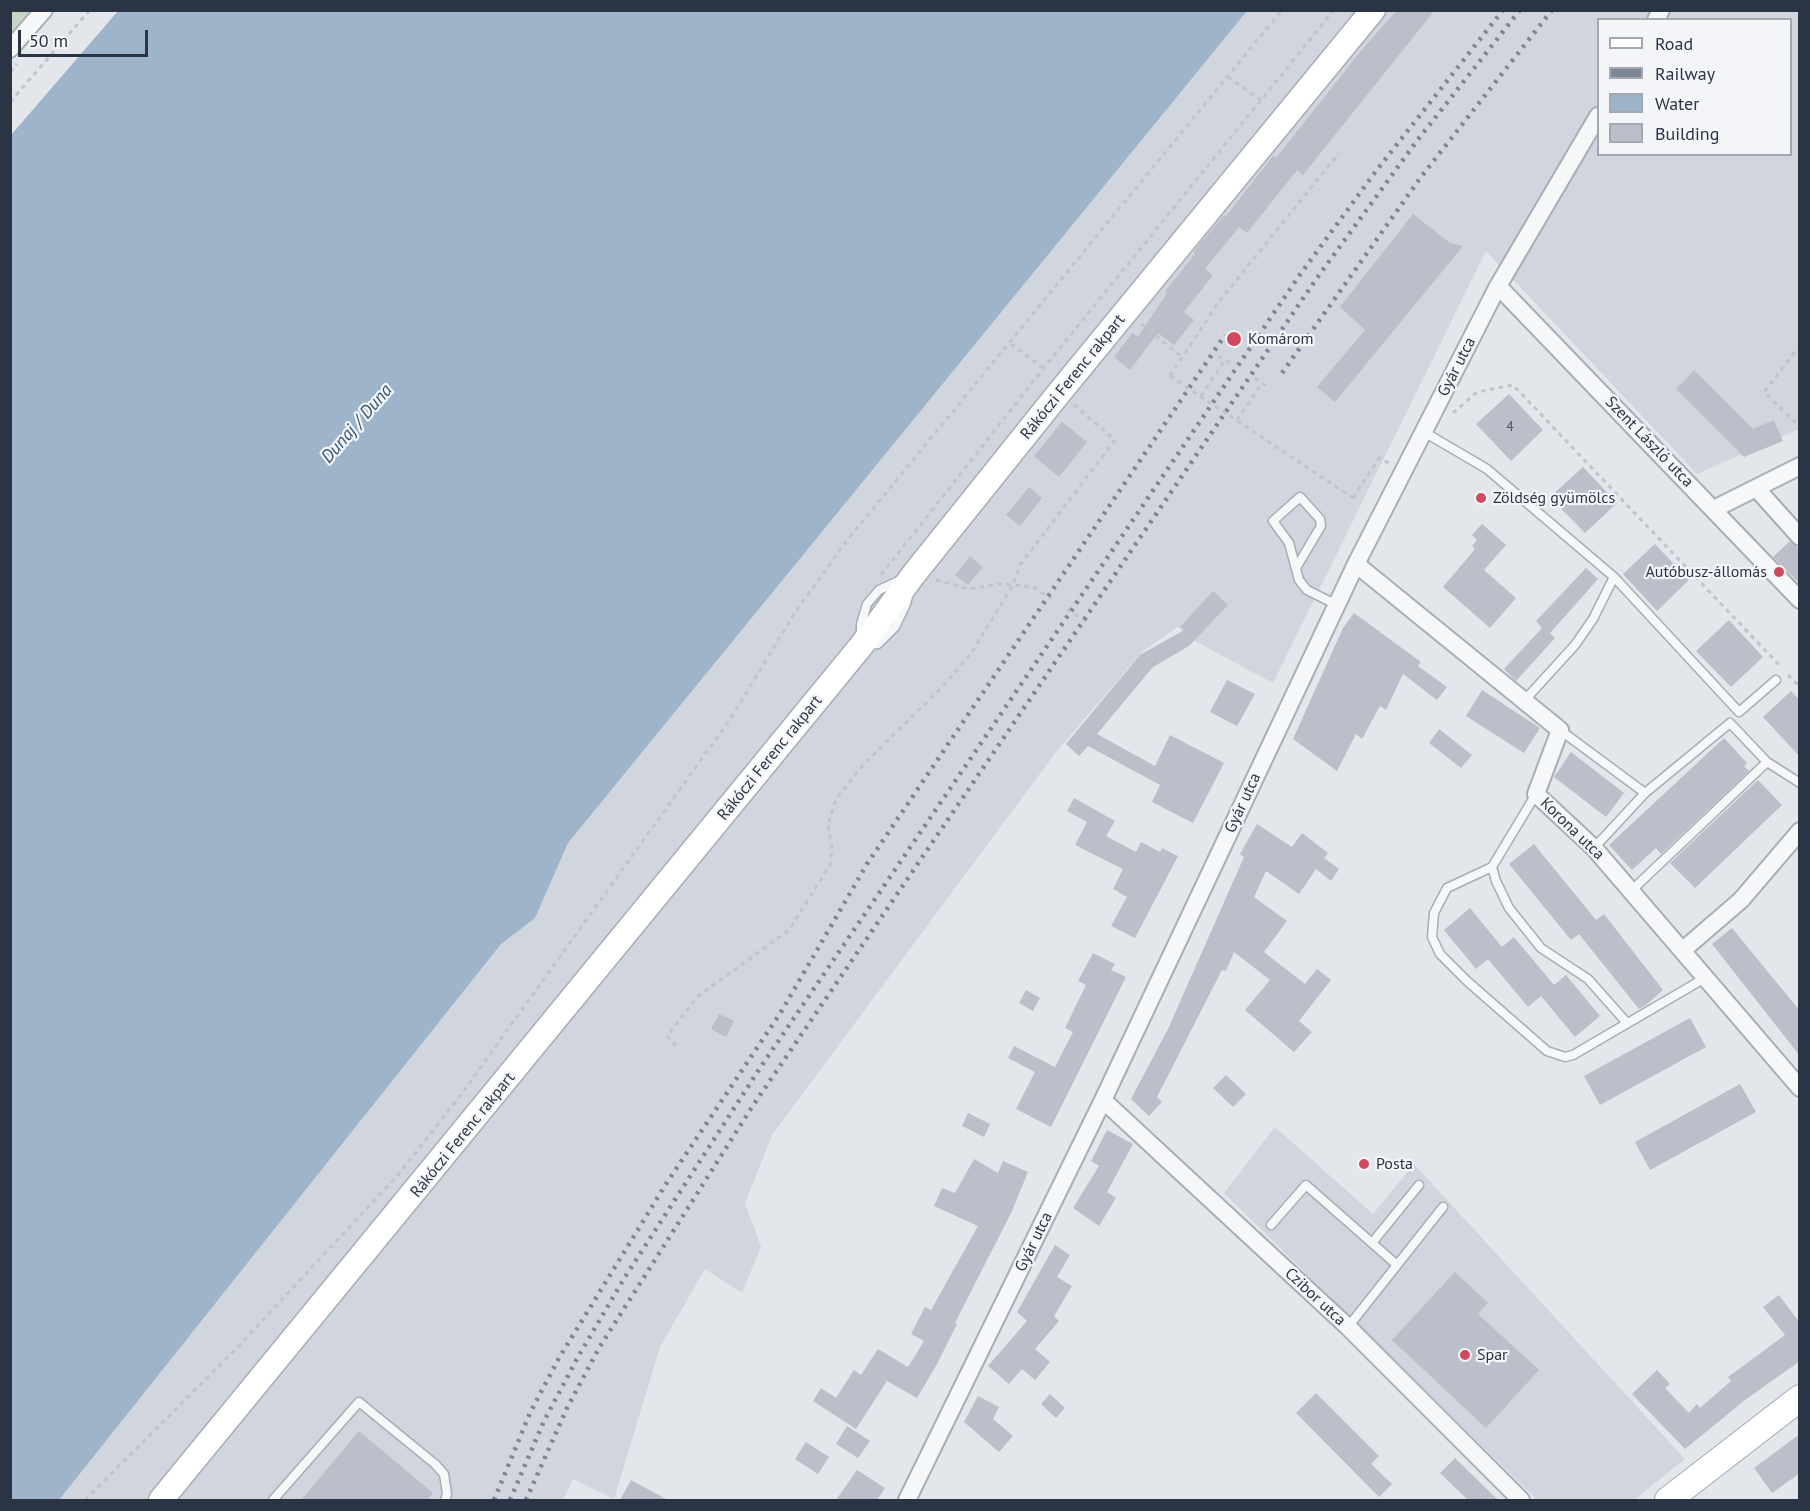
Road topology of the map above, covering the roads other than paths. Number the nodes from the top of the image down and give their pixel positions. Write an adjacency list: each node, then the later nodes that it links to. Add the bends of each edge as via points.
1 (44, 10): 3 (street)
2 (1373, 10): 13 (street, Rákóczi Ferenc rakpart)
3 (10, 49)
4 (1597, 119): 5 (street, Gyár utca)
5 (1498, 286): 6 (street, Gyár utca); 9 (street, Szent László utca)
6 (1424, 432): 11 (street, Gyár utca); 14 (lane, via 1487,469)
7 (1800, 466): 8 (street)
8 (1756, 488): 9 (street); 10 (street)
9 (1714, 509): 15 (street, Szent László utca)
10 (1800, 537)
11 (1356, 564): 16 (street, Gyár utca); 19 (street)
12 (1296, 568): 12 (lane, via 1289,543 1273,521 1300,497 1320,519 1321,526); 16 (lane, via 1307,590)
13 (914, 574): 17 (street, Rákóczi Ferenc rakpart); 17 (lane, via 879,590 867,604 861,624)
14 (1614, 577): 19 (lane, via 1575,645); 20 (lane)
15 (1800, 600)
16 (1336, 605): 35 (street, Gyár utca)
17 (861, 646): 43 (street, Rákóczi Ferenc rakpart)
18 (1776, 680): 20 (lane)
19 (1524, 701): 22 (street)
20 (1739, 712): 21 (lane)
21 (1730, 723): 23 (lane); 25 (lane)
22 (1560, 730): 25 (lane); 26 (street, Korona utca)
23 (1767, 762): 24 (lane); 30 (lane)
24 (1800, 783)
25 (1646, 793): 28 (lane)
26 (1536, 795): 28 (street, Korona utca); 29 (lane)
27 (1800, 831): 31 (street, via 1741,900)
28 (1594, 848): 30 (street, Korona utca)
29 (1492, 867): 33 (lane, via 1509,908 1531,937 1552,957 1588,980); 33 (lane, via 1455,882 1439,899 1431,928 1440,954 1534,1041 1558,1056 1573,1055)
30 (1631, 891): 31 (street, Korona utca)
31 (1683, 950): 32 (street, Korona utca)
32 (1705, 978): 33 (lane); 34 (street, Korona utca)
33 (1627, 1023)
34 (1800, 1088)
35 (1103, 1100): 41 (street, Czibor utca); 46 (street, Gyár utca)
36 (1419, 1185): 39 (lane)
37 (1443, 1207): 40 (lane)
38 (1271, 1225): 39 (lane, via 1306,1185)
39 (1372, 1243): 40 (lane)
40 (1397, 1265): 41 (lane)
41 (1348, 1327): 47 (street, Czibor utca)
42 (1800, 1398): 48 (main road)
43 (161, 1500)
44 (273, 1500): 45 (lane, via 358,1402 444,1474)
45 (445, 1500)
46 (907, 1500)
47 (1521, 1500)
48 (1668, 1500)

